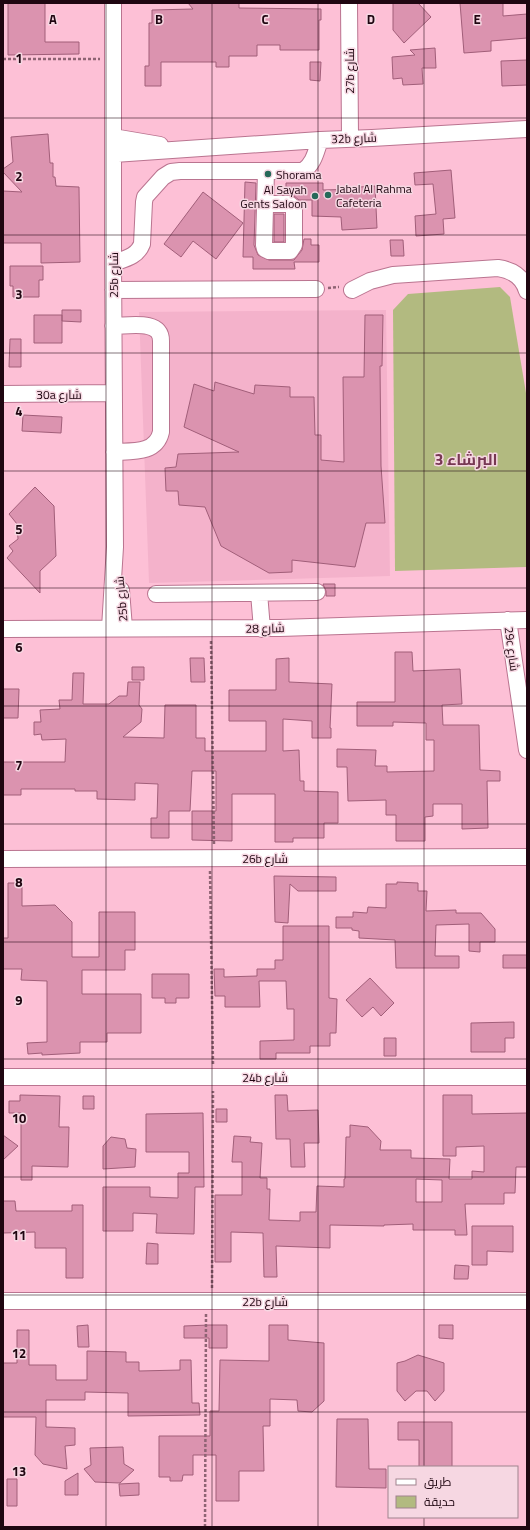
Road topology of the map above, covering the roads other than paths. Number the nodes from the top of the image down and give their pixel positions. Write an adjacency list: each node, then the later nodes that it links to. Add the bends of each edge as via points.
1 (113, 3): 4 (street, 25b شارع)
2 (349, 3): 5 (street, 27b شارع)
3 (527, 129): 5 (street, 32b شارع)
4 (113, 137): 7 (street, 32b شارع); 8 (street, 25b شارع)
5 (350, 138): 6 (street, 32b شارع)
6 (320, 140): 7 (street, 32b شارع); 9 (street, via 307,168 298,172)
7 (181, 149): 8 (street, 32b شارع)
8 (114, 154): 11 (street, 25b شارع)
9 (266, 171): 10 (street); 11 (street, via 180,171 167,174 145,197 140,248 131,256)
10 (265, 204)
11 (113, 263): 13 (street, 25b شارع)
12 (316, 289): 13 (street)
13 (113, 290): 16 (street, 25b شارع)
14 (352, 290): 15 (street, via 370,281 393,275 498,268 518,276)
15 (527, 291)
16 (113, 326): 18 (street, 25b شارع); 19 (street, via 150,326 159,332 161,338 160,436 153,446 145,450)
17 (3, 394): 18 (street, 30a شارع)
18 (114, 394): 19 (street, 25b شارع)
19 (114, 452): 25 (street, 25b شارع, via 115,547 119,567)
20 (317, 592): 21 (street)
21 (259, 593): 22 (street); 27 (street)
22 (156, 594)
23 (508, 620): 24 (street, شارع 28); 27 (street, شارع 28); 28 (street, 29c شارع)
24 (527, 620)
25 (117, 628): 26 (street, شارع 28); 27 (street, شارع 28)
26 (3, 629)
27 (262, 629)
28 (527, 750)
29 (527, 857): 30 (street, 26b شارع)
30 (3, 859)
31 (3, 1077): 32 (street, 24b شارع)
32 (527, 1077)
33 (3, 1301): 34 (street, 22b شارع)
34 (527, 1301)

